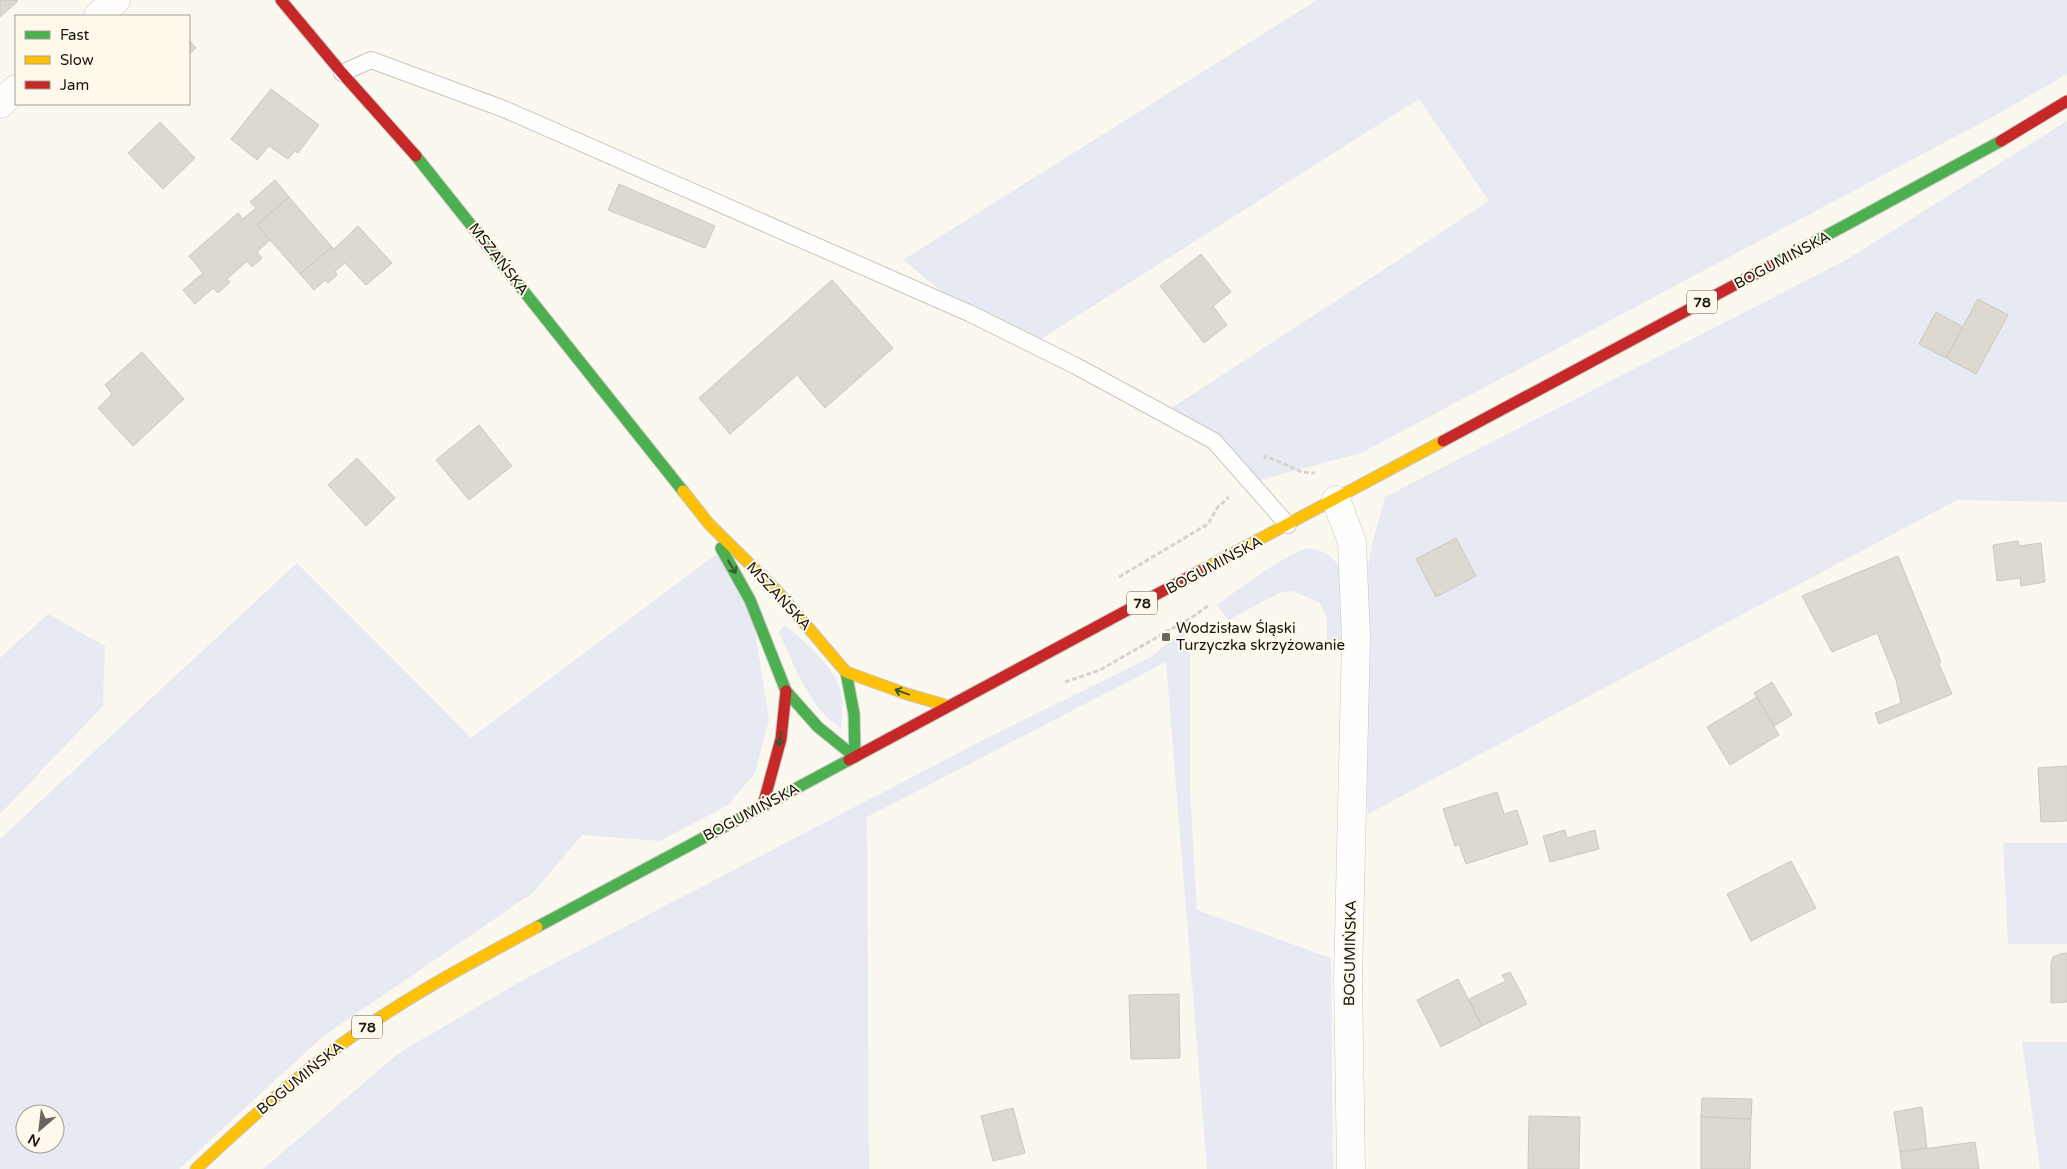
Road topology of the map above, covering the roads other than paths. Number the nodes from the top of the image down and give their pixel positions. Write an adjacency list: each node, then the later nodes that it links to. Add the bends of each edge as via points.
1 (116, 0): 3 (street)
2 (281, 0): 4 (main road, MSZAŃSKA)
3 (99, 15)
4 (342, 73): 9 (main road, MSZAŃSKA, via 432,174); 10 (lane, via 371,60 504,109 969,312 1214,441)
5 (15, 91): 7 (street)
6 (2067, 101): 8 (main road, BOGUMIŃSKA / 78, via 2002,140)
7 (0, 104)
8 (1336, 500): 10 (main road, BOGUMIŃSKA / 78); 17 (street, BOGUMIŃSKA, via 1352,542 1356,638 1348,979)
9 (709, 524): 11 (main road, MSZAŃSKA, via 777,591); 12 (main road, MSZAŃSKA, one-way to 12, via 750,600)
10 (1288, 525): 13 (main road, BOGUMIŃSKA / 78)
11 (846, 672): 13 (main road, one-way to 11); 14 (main road, via 854,714)
12 (786, 691): 14 (main road, via 818,726); 15 (main road, one-way to 15, via 781,739)
13 (948, 706): 14 (main road, BOGUMIŃSKA / 78)
14 (855, 757): 15 (main road, BOGUMIŃSKA / 78)
15 (763, 805): 16 (main road, BOGUMIŃSKA / 78, via 441,979 340,1045 256,1113)
16 (196, 1169)
17 (1352, 1169)

